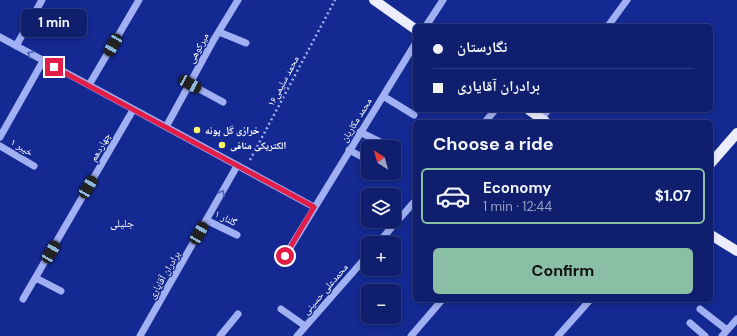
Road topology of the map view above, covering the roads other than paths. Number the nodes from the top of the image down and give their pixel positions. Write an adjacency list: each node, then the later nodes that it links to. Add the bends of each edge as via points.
1 (42, 0): 13 (street)
2 (139, 0): 17 (street)
3 (238, 0): 10 (street, میرکوهی)
4 (374, 0): 9 (main road)
5 (443, 0): 7 (street)
6 (627, 0): 8 (street)
7 (427, 24)
8 (609, 24)
9 (413, 28)
10 (219, 32): 12 (street); 16 (street, میرکوهی)
11 (0, 37): 13 (street)
12 (246, 42)
13 (16, 46): 15 (street, one-way to 13)
14 (413, 47): 18 (street, محمد مکاریان)
15 (43, 60): 17 (street); 29 (street)
16 (190, 84): 19 (street); 26 (street, میرکوهی)
17 (89, 86): 20 (street)
18 (383, 96): 23 (street); 27 (street, محمد مکاریان)
19 (223, 102)
20 (134, 110): 26 (street); 46 (street, چهاردهم)
21 (493, 112): 24 (street)
22 (532, 112): 25 (main road)
23 (414, 115)
24 (487, 120)
25 (544, 120)
26 (166, 127): 36 (street)
27 (360, 132): 30 (street); 32 (street, محمد مکاریان)
28 (737, 133): 34 (main road)
29 (0, 137)
30 (376, 140)
31 (0, 146): 35 (street, خیبر ۱)
32 (349, 150): 33 (street); 38 (street, محمد مکاریان)
33 (361, 156)
34 (713, 161)
35 (34, 166)
36 (237, 166): 38 (street); 39 (street, برادران آقایاری, one-way to 36)
37 (413, 203): 41 (street)
38 (314, 207): 44 (street, محمد مکاریان)
39 (206, 220): 40 (street, گلنار ۱); 58 (street, برادران آقایاری)
40 (237, 235)
41 (384, 236)
42 (713, 236): 43 (main road)
43 (737, 251)
44 (285, 256)
45 (361, 263): 56 (street, محمدعلی حسینی)
46 (36, 278): 47 (street); 48 (street, چهاردهم)
47 (61, 291)
48 (23, 299)
49 (440, 302): 61 (street)
50 (588, 302): 62 (street)
51 (281, 309): 56 (street)
52 (700, 309): 57 (street)
53 (238, 314): 59 (street)
54 (737, 320): 57 (street)
55 (690, 323): 63 (street)
56 (306, 326): 60 (street, محمدعلی حسینی)
57 (725, 333)
58 (140, 336)
59 (220, 336)
60 (297, 336)
61 (411, 336)
62 (558, 336)
63 (705, 336)

